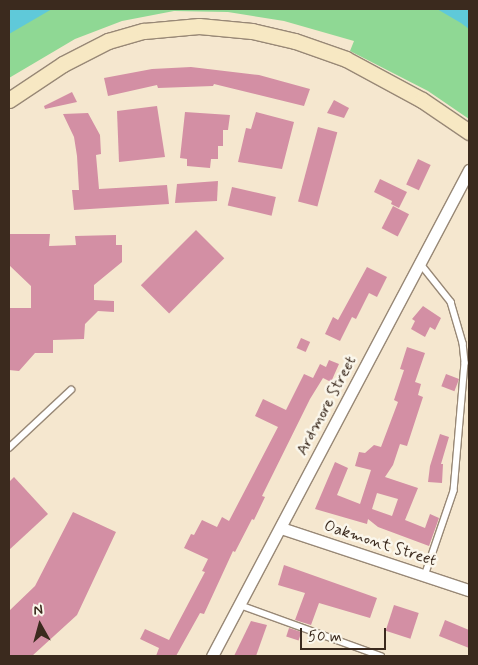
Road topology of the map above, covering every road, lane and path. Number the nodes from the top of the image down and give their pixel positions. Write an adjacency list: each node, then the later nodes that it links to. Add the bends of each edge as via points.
1 (9, 100): 2 (main road, via 63,64 108,42 144,31 199,26 252,31 295,41 346,59 422,100)
2 (469, 132)
3 (469, 170): 4 (street, Ardmore Street)
4 (420, 263): 7 (street, Ardmore Street); 8 (lane, via 451,302 464,343 465,363 454,491)
5 (71, 390): 6 (lane)
6 (9, 448)
7 (280, 528): 8 (street, Oakmont Street); 10 (street, Ardmore Street)
8 (425, 576): 9 (street, Oakmont Street)
9 (469, 590)
10 (240, 605): 11 (street, Ardmore Street); 12 (lane)
11 (212, 656)
12 (382, 656)

